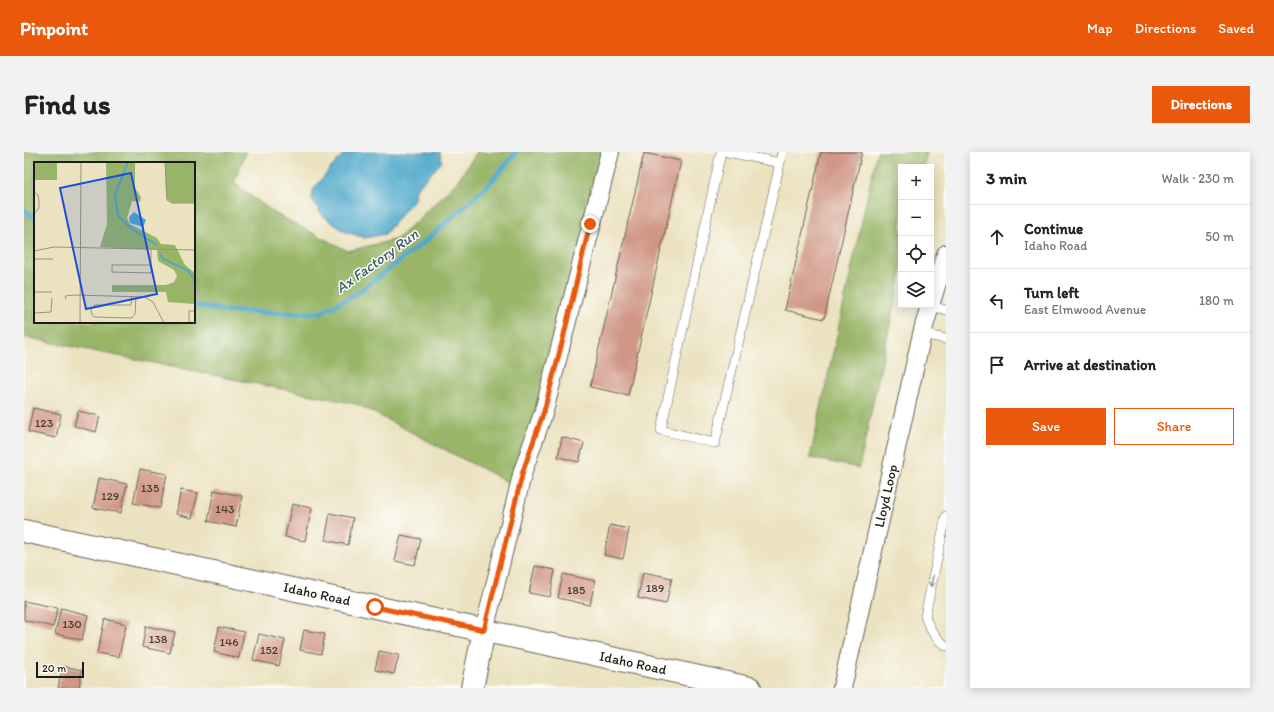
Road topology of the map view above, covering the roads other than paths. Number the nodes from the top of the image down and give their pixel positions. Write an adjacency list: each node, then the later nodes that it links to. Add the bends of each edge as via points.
1 (610, 152): 13 (street, via 544,411 523,471)
2 (721, 152): 5 (lane, via 661,430 715,443)
3 (728, 152): 5 (lane)
4 (782, 152): 5 (lane)
5 (780, 162)
6 (946, 254): 7 (street, Lloyd Loop)
7 (934, 306)
8 (933, 308): 9 (street, Lloyd Loop)
9 (922, 334): 10 (lane); 17 (street, Lloyd Loop)
10 (946, 339)
11 (946, 516): 14 (lane, one-way to 14, via 925,616 937,640)
12 (24, 531): 13 (street, Idaho Road)
13 (484, 630): 15 (street); 16 (street, Idaho Road)
14 (946, 646)
15 (472, 688)
16 (750, 688)
17 (842, 688)

